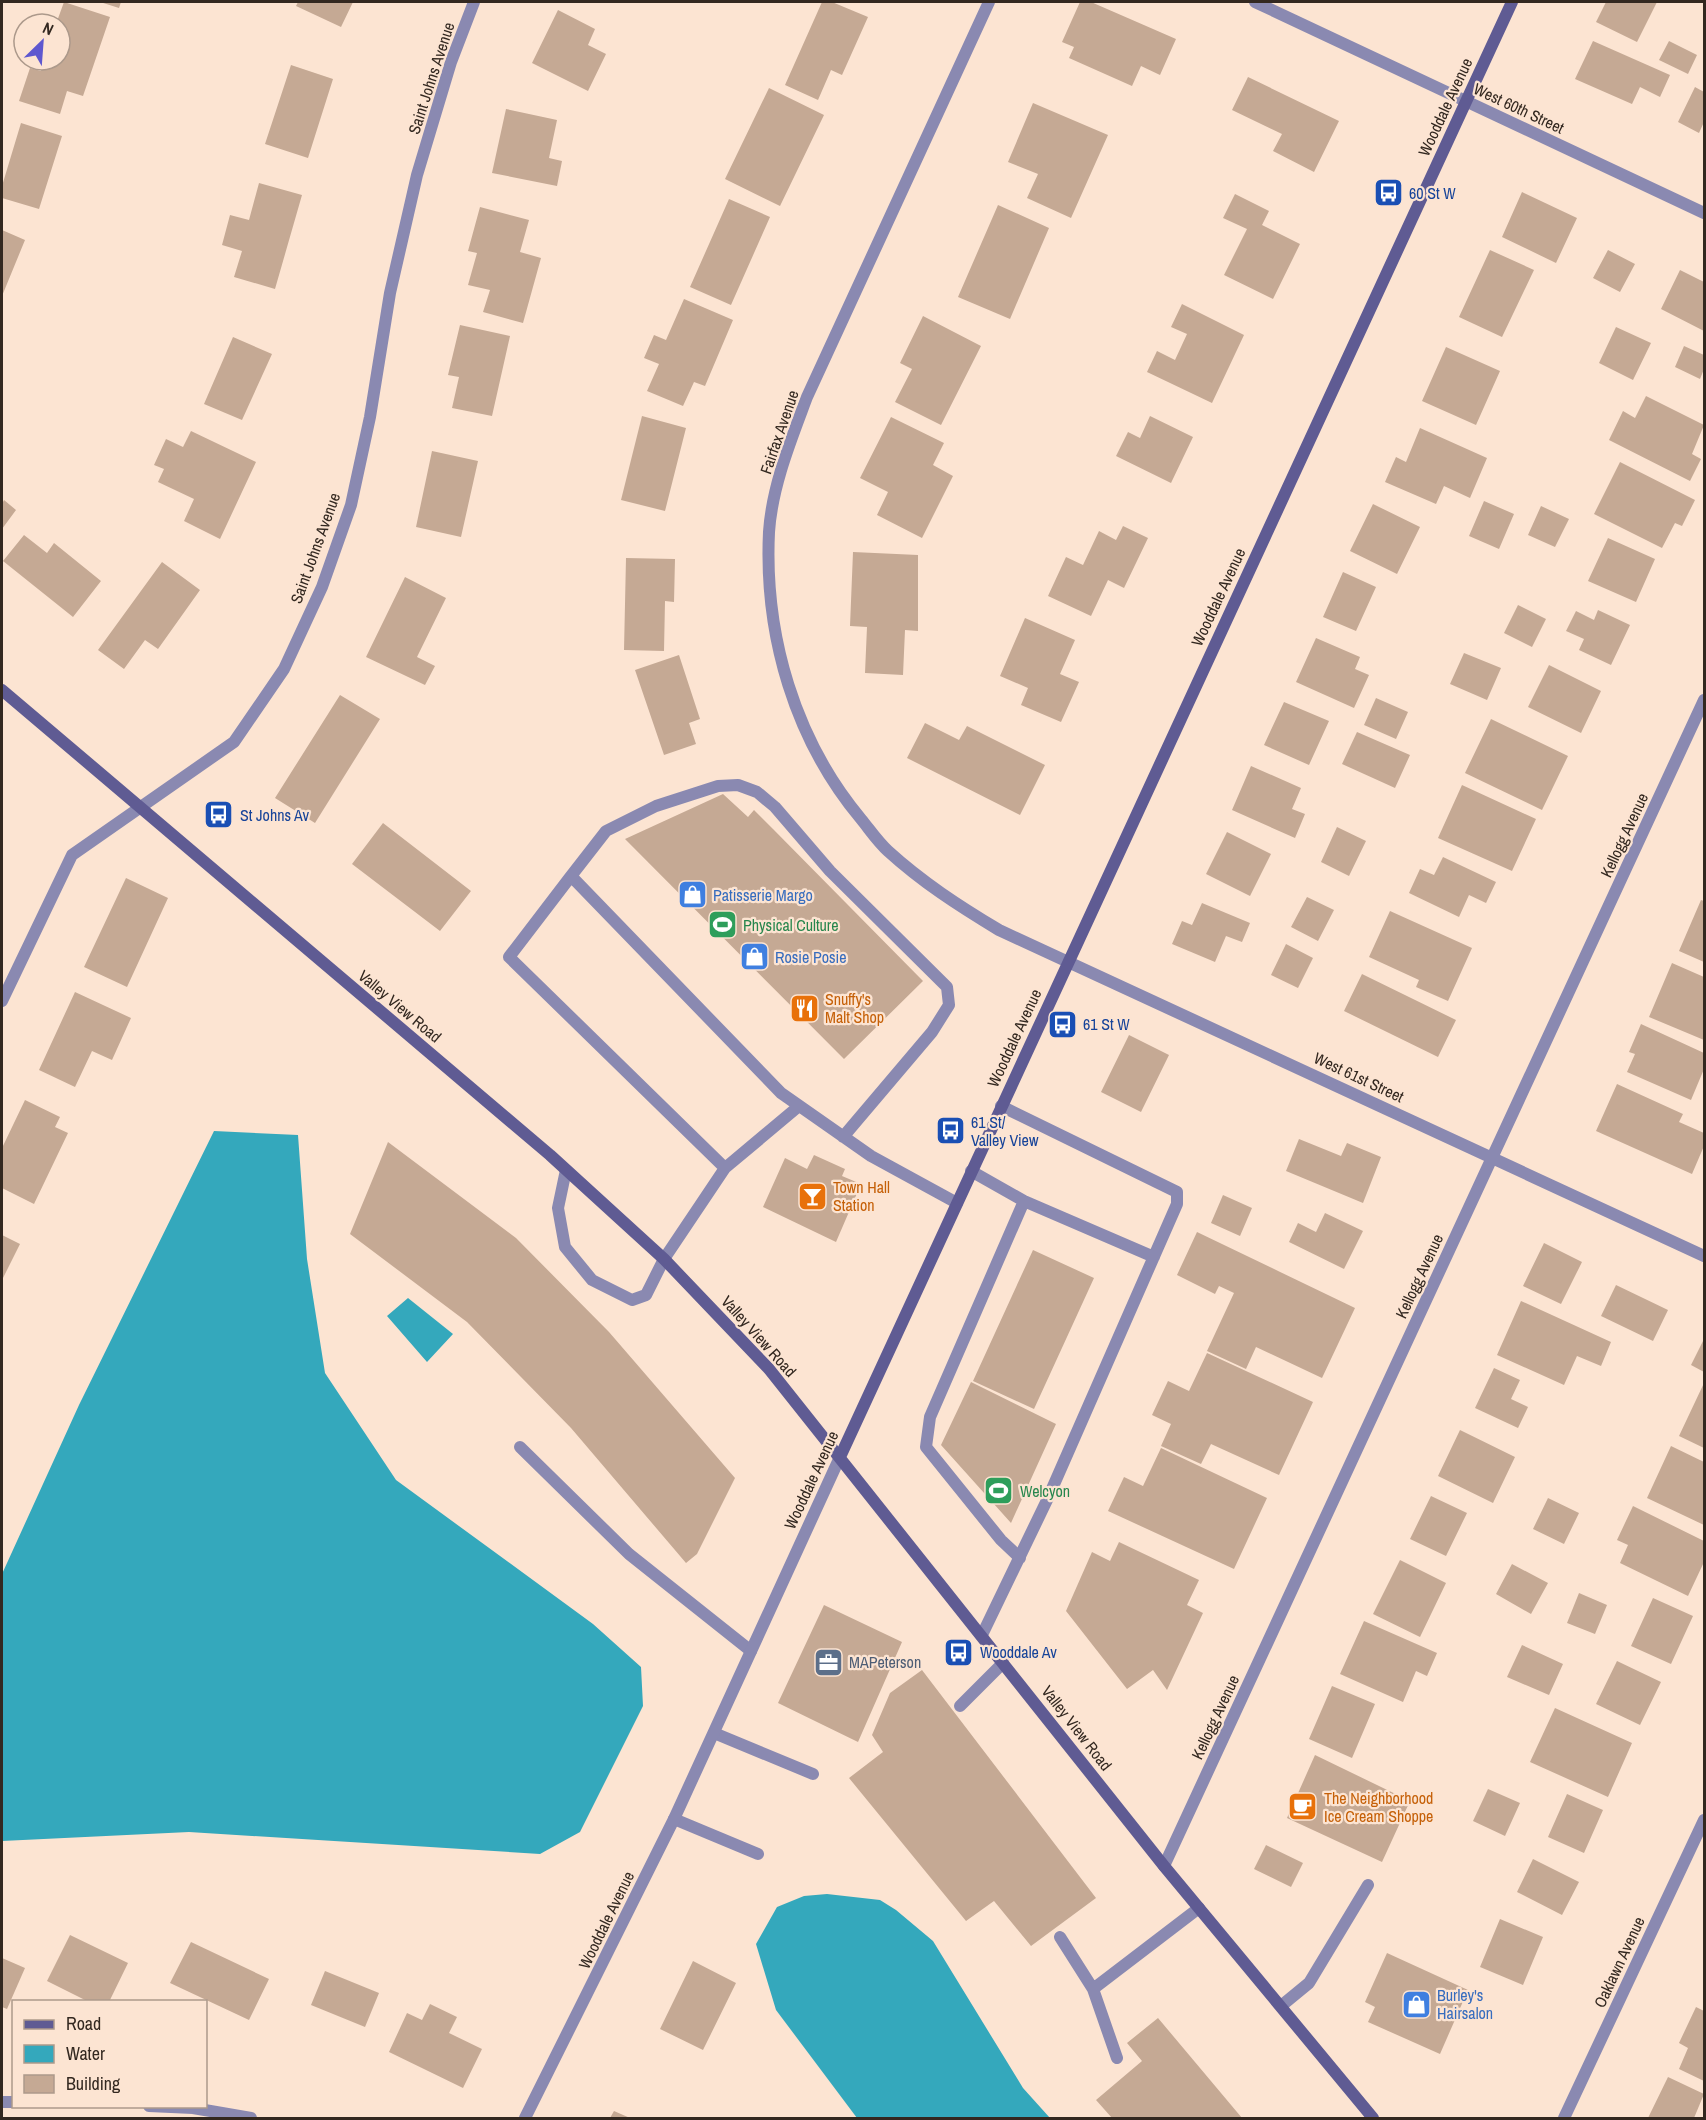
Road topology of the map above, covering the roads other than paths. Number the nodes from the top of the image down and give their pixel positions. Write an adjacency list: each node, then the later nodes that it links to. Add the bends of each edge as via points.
1 (474, 2): 9 (street, Saint Johns Avenue, via 451,62 417,175 390,292 351,505 322,587 284,669 234,742)
2 (989, 2): 11 (street, Fairfax Avenue, via 807,397 783,462 769,531 771,602 783,669 806,734 840,794 886,849 938,893)
3 (1255, 2): 5 (street, West 60th Street)
4 (1512, 2): 5 (street, Wooddale Avenue)
5 (1466, 101): 6 (street, West 60th Street); 12 (street, Wooddale Avenue)
6 (1704, 213)
7 (2, 690): 9 (street, Valley View Road)
8 (1704, 700): 17 (street, Kellogg Avenue)
9 (140, 808): 13 (street, Saint Johns Avenue, via 72,855); 19 (street, Valley View Road)
10 (571, 876): 14 (street, via 781,1093); 16 (street, via 606,831 656,806 718,786 738,785 757,792 775,807 830,871 947,987 949,1005 932,1032); 18 (street, via 509,957)
11 (999, 930): 12 (street, West 61st Street)
12 (1069, 960): 15 (street, Wooddale Avenue); 17 (street, West 61st Street)
13 (2, 1001)
14 (799, 1106): 16 (street); 18 (street)
15 (1001, 1106): 20 (street, Wooddale Avenue); 24 (street, via 1177,1192 1177,1204)
16 (843, 1137): 22 (street)
17 (1493, 1157): 23 (street, West 61st Street); 38 (street, Kellogg Avenue)
18 (725, 1168): 25 (street)
19 (566, 1170): 25 (street, Valley View Road); 25 (street, via 558,1208 565,1247 592,1280 632,1300 646,1295)
20 (971, 1171): 21 (street); 22 (street, Wooddale Avenue)
21 (1024, 1201): 24 (street); 28 (street, via 930,1418 927,1447 1001,1540)
22 (957, 1203): 27 (street, Wooddale Avenue)
23 (1704, 1256)
24 (1154, 1257): 28 (street)
25 (664, 1259): 27 (street, Valley View Road, via 769,1369)
26 (520, 1447): 30 (street, via 629,1554)
27 (840, 1457): 29 (street, Valley View Road); 30 (street, Wooddale Avenue)
28 (1020, 1557): 29 (street)
29 (982, 1635): 31 (street, Valley View Road)
30 (751, 1652): 33 (street, Wooddale Avenue)
31 (1003, 1663): 32 (street); 38 (street, Valley View Road)
32 (960, 1706)
33 (714, 1733): 34 (street); 35 (street, Wooddale Avenue)
34 (813, 1774)
35 (674, 1819): 37 (street); 47 (street, Wooddale Avenue)
36 (1704, 1820): 49 (street, Oaklawn Avenue)
37 (758, 1854)
38 (1164, 1866): 40 (street, Valley View Road)
39 (1368, 1885): 43 (street, via 1309,1983)
40 (1199, 1908): 42 (street); 43 (street, Valley View Road)
41 (1060, 1937): 42 (street)
42 (1093, 1989): 44 (street)
43 (1281, 2006): 48 (street, Valley View Road)
44 (1117, 2058)
45 (193, 2108): 46 (street)
46 (251, 2118)
47 (525, 2118)
48 (1373, 2118)
49 (1564, 2118)

